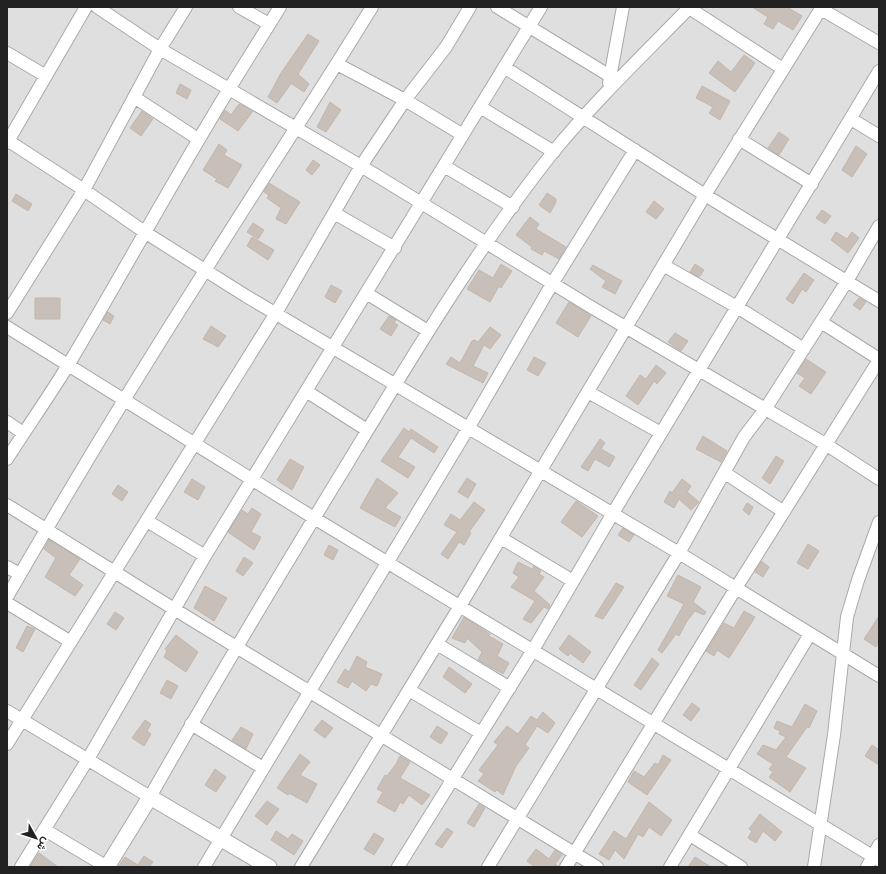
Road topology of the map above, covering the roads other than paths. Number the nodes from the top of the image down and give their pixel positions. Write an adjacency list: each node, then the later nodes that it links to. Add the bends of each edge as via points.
1 (86, 7): 24 (street)
2 (97, 7): 18 (street)
3 (186, 7): 18 (street)
4 (239, 7): 15 (street)
5 (280, 7): 15 (street)
6 (372, 7): 20 (street)
7 (470, 7): 29 (street, via 446,47)
8 (497, 7): 16 (street)
9 (541, 7): 16 (street)
10 (622, 7): 14 (street)
11 (627, 7): 14 (street)
12 (689, 8): 22 (street); 27 (street)
13 (821, 8): 17 (street); 22 (street)
14 (620, 19): 25 (street)
15 (269, 24): 26 (street)
16 (529, 27): 21 (street); 25 (street)
17 (879, 43)
18 (160, 49): 26 (street); 28 (street)
19 (7, 53): 24 (street)
20 (337, 64): 29 (street); 33 (street)
21 (504, 67): 30 (street); 31 (street)
22 (783, 69): 37 (street)
23 (879, 71): 32 (street)
24 (46, 76): 38 (street)
25 (610, 76): 27 (street)
26 (229, 89): 33 (street); 36 (street)
27 (607, 91): 31 (street)
28 (134, 97): 36 (street); 44 (street)
29 (405, 100): 34 (street); 41 (street)
30 (480, 107): 34 (street); 40 (street)
31 (584, 117): 39 (street); 40 (street)
32 (851, 119): 35 (street); 43 (street)
33 (296, 128): 41 (street); 55 (street)
34 (463, 136): 42 (street)
35 (879, 136)
36 (198, 139): 50 (street)
37 (739, 140): 43 (street); 45 (street)
38 (7, 141): 44 (street)
39 (636, 150): 45 (street); 57 (street)
40 (554, 152): 47 (street)
41 (361, 166): 46 (street); 48 (street)
42 (444, 166): 46 (street); 47 (street)
43 (812, 184): 51 (street)
44 (84, 190): 50 (street); 61 (street)
45 (705, 195): 51 (street); 54 (street)
46 (422, 203): 52 (street); 53 (street)
47 (513, 208): 52 (street)
48 (334, 213): 53 (street); 62 (street)
49 (879, 226): 56 (street)
50 (146, 233): 55 (street); 70 (street)
51 (778, 240): 56 (street); 60 (street)
52 (487, 243): 57 (street); 66 (street)
53 (394, 248): 58 (street)
54 (663, 265): 60 (street); 65 (street)
55 (205, 270): 62 (street); 75 (street)
56 (847, 281): 59 (street); 63 (street)
57 (552, 284): 65 (street); 78 (street)
58 (366, 293): 66 (street); 67 (street)
59 (879, 301)
60 (737, 307): 68 (street); 71 (street)
61 (7, 313)
62 (276, 313): 67 (street); 82 (street)
63 (821, 322): 68 (street); 69 (street)
64 (7, 327): 70 (street)
65 (626, 328): 71 (street); 74 (street)
66 (428, 331): 72 (street)
67 (333, 347): 72 (street); 73 (street)
68 (804, 349): 76 (street)
69 (879, 359): 83 (street)
70 (69, 363): 75 (street); 80 (street)
71 (699, 371): 76 (street); 81 (street)
72 (395, 383): 78 (street); 79 (street)
73 (306, 391): 79 (street); 87 (street)
74 (588, 392): 81 (street); 85 (street)
75 (125, 400): 82 (street); 95 (street)
76 (766, 408): 83 (street); 86 (street, via 744,437)
77 (7, 422): 80 (street)
78 (469, 427): 85 (street); 99 (street)
79 (367, 430): 92 (street)
80 (24, 433): 84 (street)
81 (661, 433): 91 (street)
82 (195, 444): 87 (street); 93 (street)
83 (827, 445): 88 (street); 90 (street)
84 (7, 459)
85 (541, 471): 91 (street); 96 (street)
86 (725, 473): 90 (street); 97 (street)
87 (252, 479): 92 (street); 98 (street)
88 (879, 479)
89 (7, 505): 95 (street)
90 (784, 512): 104 (street)
91 (613, 513): 97 (street); 103 (street)
92 (314, 518): 99 (street); 112 (street)
93 (147, 521): 98 (street); 101 (street)
94 (879, 522): 114 (street, via 847,617)
95 (46, 529): 101 (street); 102 (street)
96 (501, 538): 103 (street); 107 (street)
97 (679, 553): 104 (street); 117 (street)
98 (205, 556): 108 (street)
99 (388, 562): 107 (street); 119 (street)
100 (7, 567): 102 (street)
101 (115, 572): 108 (street); 110 (street)
102 (20, 574): 105 (street)
103 (573, 581): 113 (street)
104 (736, 588): 109 (street); 122 (street)
105 (7, 597)
106 (7, 603): 110 (street)
107 (460, 606): 111 (street); 113 (street)
108 (174, 609): 112 (street); 127 (street)
109 (810, 634): 114 (street); 129 (street)
110 (71, 642): 121 (street)
111 (437, 644): 116 (street); 118 (street)
112 (237, 647): 119 (street); 123 (street)
113 (533, 650): 116 (street); 117 (street)
114 (842, 655): 115 (street); 133 (street)
115 (879, 676)
116 (510, 688): 124 (street)
117 (596, 689): 122 (street); 132 (street)
118 (409, 690): 124 (street); 125 (street)
119 (309, 691): 125 (street); 128 (street)
120 (7, 711): 121 (street)
121 (22, 719): 126 (street); 127 (street)
122 (654, 723): 129 (street); 138 (street)
123 (191, 724): 128 (street); 131 (street)
124 (481, 734): 130 (street)
125 (381, 736): 130 (street); 144 (street)
126 (7, 744)
127 (88, 758): 131 (street); 134 (street)
128 (263, 768): 136 (street)
129 (730, 770): 133 (street); 135 (street)
130 (453, 779): 132 (street); 145 (street)
131 (150, 797): 136 (street); 141 (street)
132 (518, 818): 138 (street); 146 (street)
133 (821, 825): 139 (street); 151 (street)
134 (45, 830): 140 (street); 141 (street)
135 (690, 835): 149 (street); 150 (street)
136 (221, 839): 142 (street); 143 (street)
137 (879, 846): 139 (street)
138 (574, 853): 147 (street); 148 (street)
139 (873, 861)
140 (21, 867)
141 (107, 867)
142 (204, 867)
143 (269, 867)
144 (301, 867)
145 (398, 867)
146 (488, 867)
147 (566, 867)
148 (597, 867)
149 (670, 867)
150 (741, 867)
151 (814, 867)

